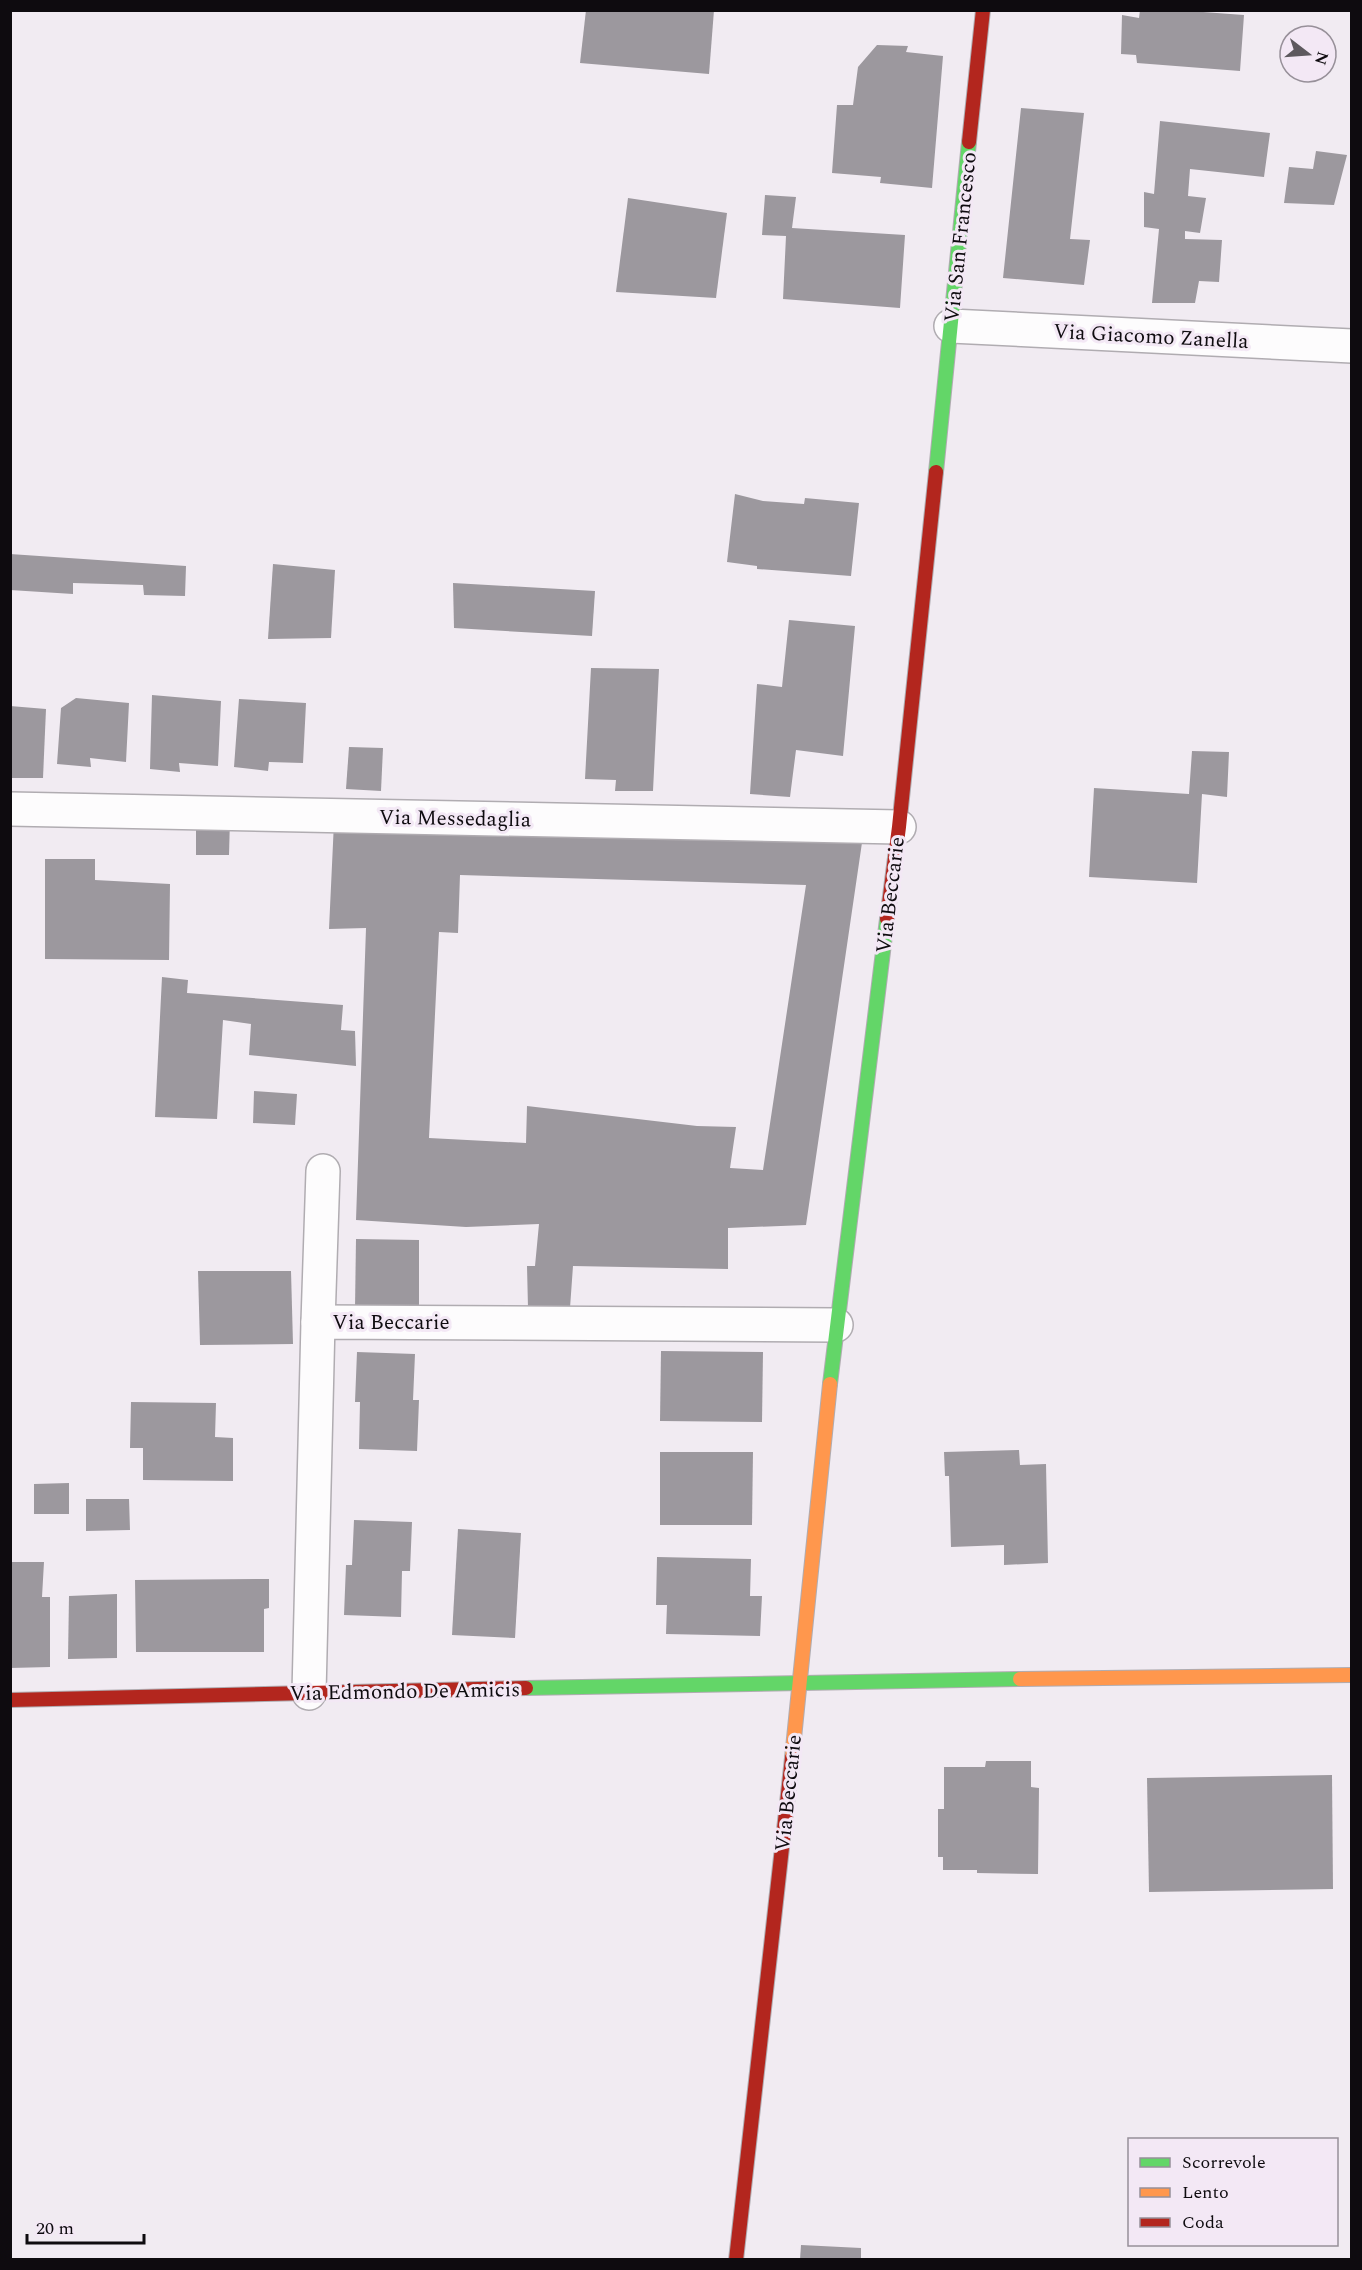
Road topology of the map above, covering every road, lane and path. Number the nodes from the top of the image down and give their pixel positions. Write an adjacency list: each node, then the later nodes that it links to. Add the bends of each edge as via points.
1 (983, 10): 2 (main road, Via San Francesco)
2 (951, 326): 3 (street, Via Giacomo Zanella); 4 (main road, Via San Francesco)
3 (1352, 346)
4 (937, 463): 6 (main road, Via Beccarie)
5 (10, 809): 6 (street, Via Messedaglia)
6 (899, 827): 9 (main road, Via Beccarie)
7 (323, 1171): 8 (street)
8 (318, 1322): 9 (street, Via Beccarie); 12 (street, Via Beccarie)
9 (836, 1325): 11 (main road, Via Beccarie)
10 (1352, 1675): 11 (main road, Via Edmondo De Amicis)
11 (800, 1682): 12 (main road, Via Edmondo De Amicis); 14 (main road, Via Beccarie)
12 (309, 1693): 13 (main road, Via Edmondo De Amicis)
13 (10, 1700)
14 (736, 2259)

